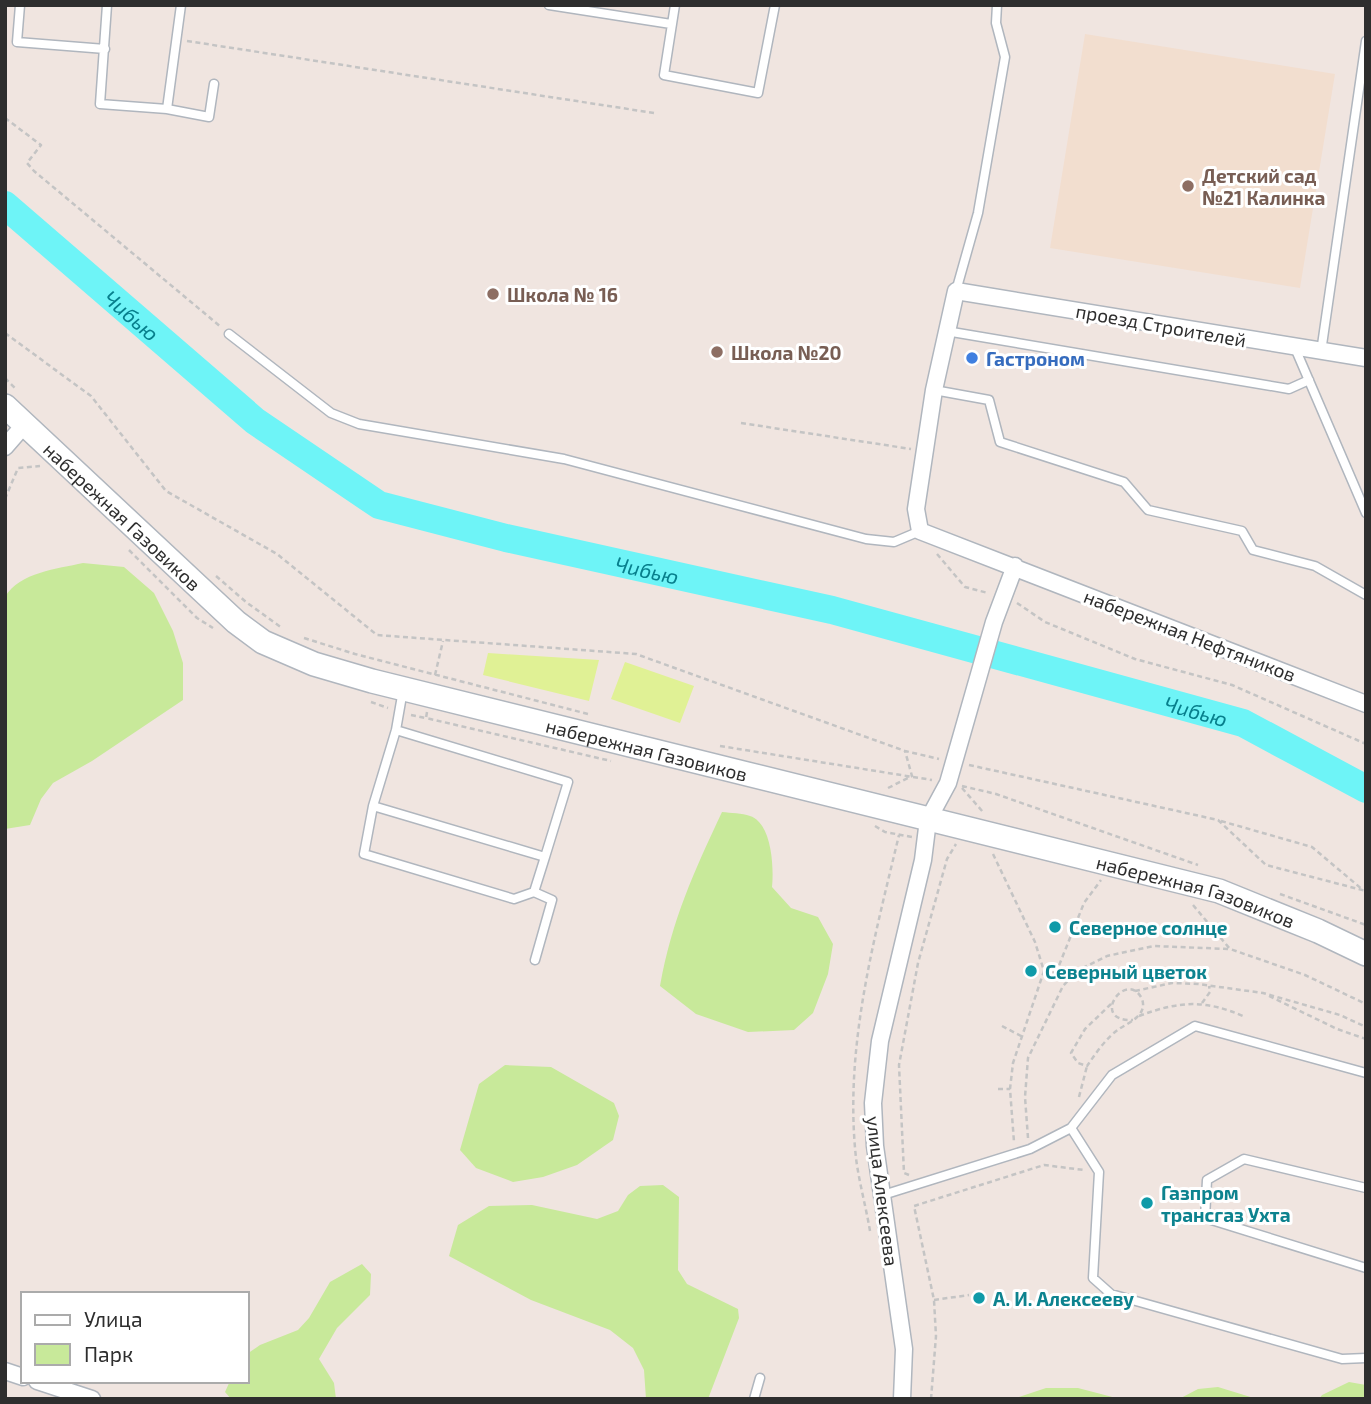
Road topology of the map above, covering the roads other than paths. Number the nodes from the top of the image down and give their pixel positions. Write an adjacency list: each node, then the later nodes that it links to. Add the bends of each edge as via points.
1 (20, 5): 10 (lane, via 17,42)
2 (107, 5): 10 (lane)
3 (181, 5): 12 (lane)
4 (549, 5): 8 (lane)
5 (675, 5): 8 (lane)
6 (775, 5): 8 (lane, via 758,93 664,75)
7 (997, 5): 13 (lane, via 996,23 1005,57 978,214)
8 (671, 24)
9 (1366, 41): 17 (lane)
10 (105, 49): 12 (lane, via 100,104)
11 (214, 84): 12 (lane, via 209,117)
12 (167, 109)
13 (956, 291): 14 (street); 16 (street, проезд Строителей)
14 (946, 331): 19 (lane, via 1289,389); 20 (street)
15 (229, 334): 25 (lane, via 331,413 359,424 564,459 866,539 894,542)
16 (1295, 348): 17 (street, проезд Строителей); 19 (lane)
17 (1321, 352): 18 (street, проезд Строителей)
18 (1366, 358)
19 (1309, 380): 24 (lane)
20 (934, 390): 25 (street, via 916,509); 27 (lane, via 989,400 1000,442 1124,482 1147,510 1242,531 1253,550 1315,566)
21 (15, 402): 22 (main road, набережная Газовиков)
22 (24, 424): 23 (street); 28 (main road, набережная Газовиков, via 263,642 314,664)
23 (5, 447)
24 (1366, 513)
25 (920, 531): 26 (street, набережная Нефтяников)
26 (1014, 566): 29 (street, набережная Нефтяников); 32 (street, via 975,691 954,784)
27 (1366, 595)
28 (403, 687): 30 (lane); 32 (main road, набережная Газовиков, via 878,817)
29 (1366, 704)
30 (396, 730): 31 (lane); 33 (lane, via 568,782)
31 (373, 806): 33 (lane); 34 (lane, via 364,854 514,899)
32 (928, 820): 35 (main road, набережная Газовиков, via 1219,891); 40 (street, улица Алексеева, via 923,860 880,1041 873,1103)
33 (545, 857): 34 (lane)
34 (534, 892): 36 (lane, via 552,900)
35 (1366, 954)
36 (536, 960)
37 (1366, 1073): 38 (lane, via 1195,1026 1112,1075)
38 (1071, 1128): 40 (lane, via 1030,1149); 42 (lane, via 1098,1172 1093,1278 1111,1294 1342,1359)
39 (1366, 1188): 41 (lane, via 1244,1159 1207,1180 1205,1218)
40 (883, 1195): 47 (street, улица Алексеева, via 904,1349)
41 (1366, 1268)
42 (1366, 1358)
43 (761, 1378): 46 (lane)
44 (43, 1383): 45 (street)
45 (92, 1399)
46 (754, 1399)
47 (902, 1399)

